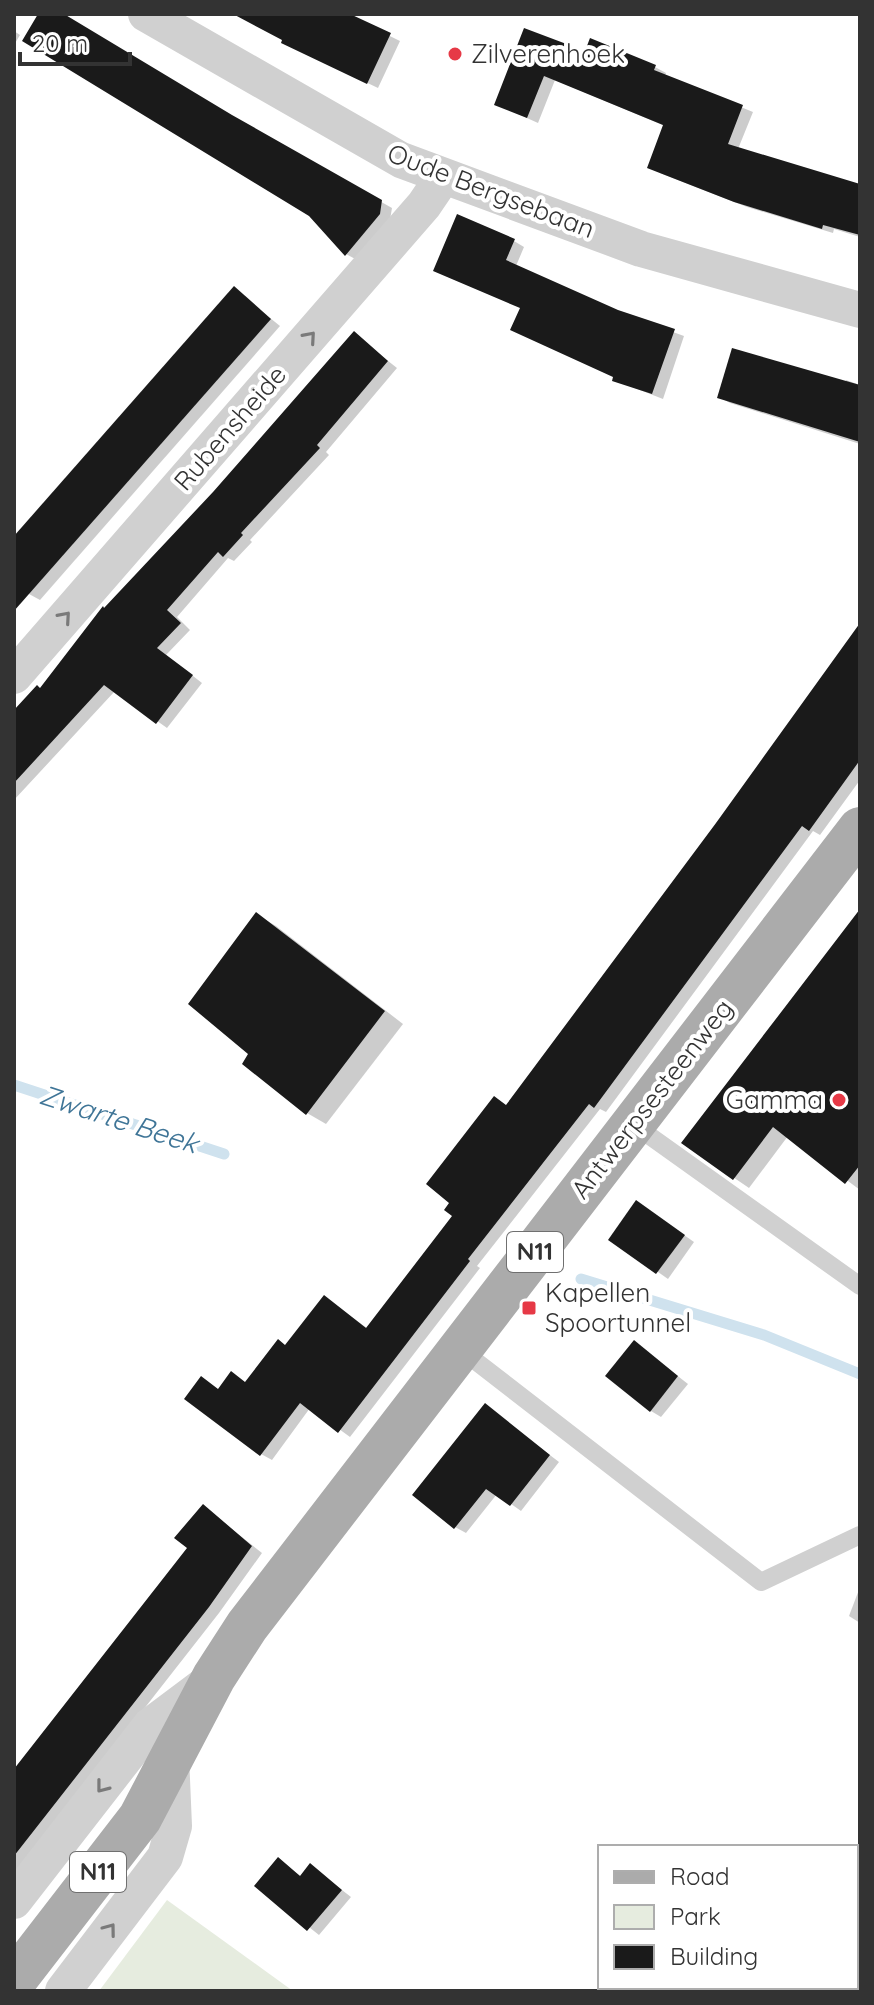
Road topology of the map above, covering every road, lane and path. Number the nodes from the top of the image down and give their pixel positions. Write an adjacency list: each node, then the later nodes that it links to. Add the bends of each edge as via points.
1 (146, 14): 2 (street, Oude Bergsebaan, via 401,160)
2 (443, 177): 3 (street, Oude Bergsebaan, via 641,249); 4 (street, Rubensheide, one-way to 2)
3 (860, 310)
4 (14, 676)
5 (860, 829): 6 (main road, Antwerpsesteenweg / N11)
6 (633, 1124): 7 (lane); 8 (main road, Antwerpsesteenweg / N11)
7 (860, 1286)
8 (460, 1349): 9 (lane, via 761,1582); 10 (main road, Antwerpsesteenweg / N11, via 247,1626)
9 (860, 1535)
10 (214, 1677): 11 (main road, Antwerpsesteenweg / N11); 12 (street, Antwerpsesteenweg, one-way to 12, via 150,1726)
11 (171, 1756): 13 (main road, Antwerpsesteenweg / N11, via 140,1818); 14 (street, one-way to 11, via 165,1857 174,1826)
12 (14, 1901)
13 (14, 1981)
14 (63, 1991)

